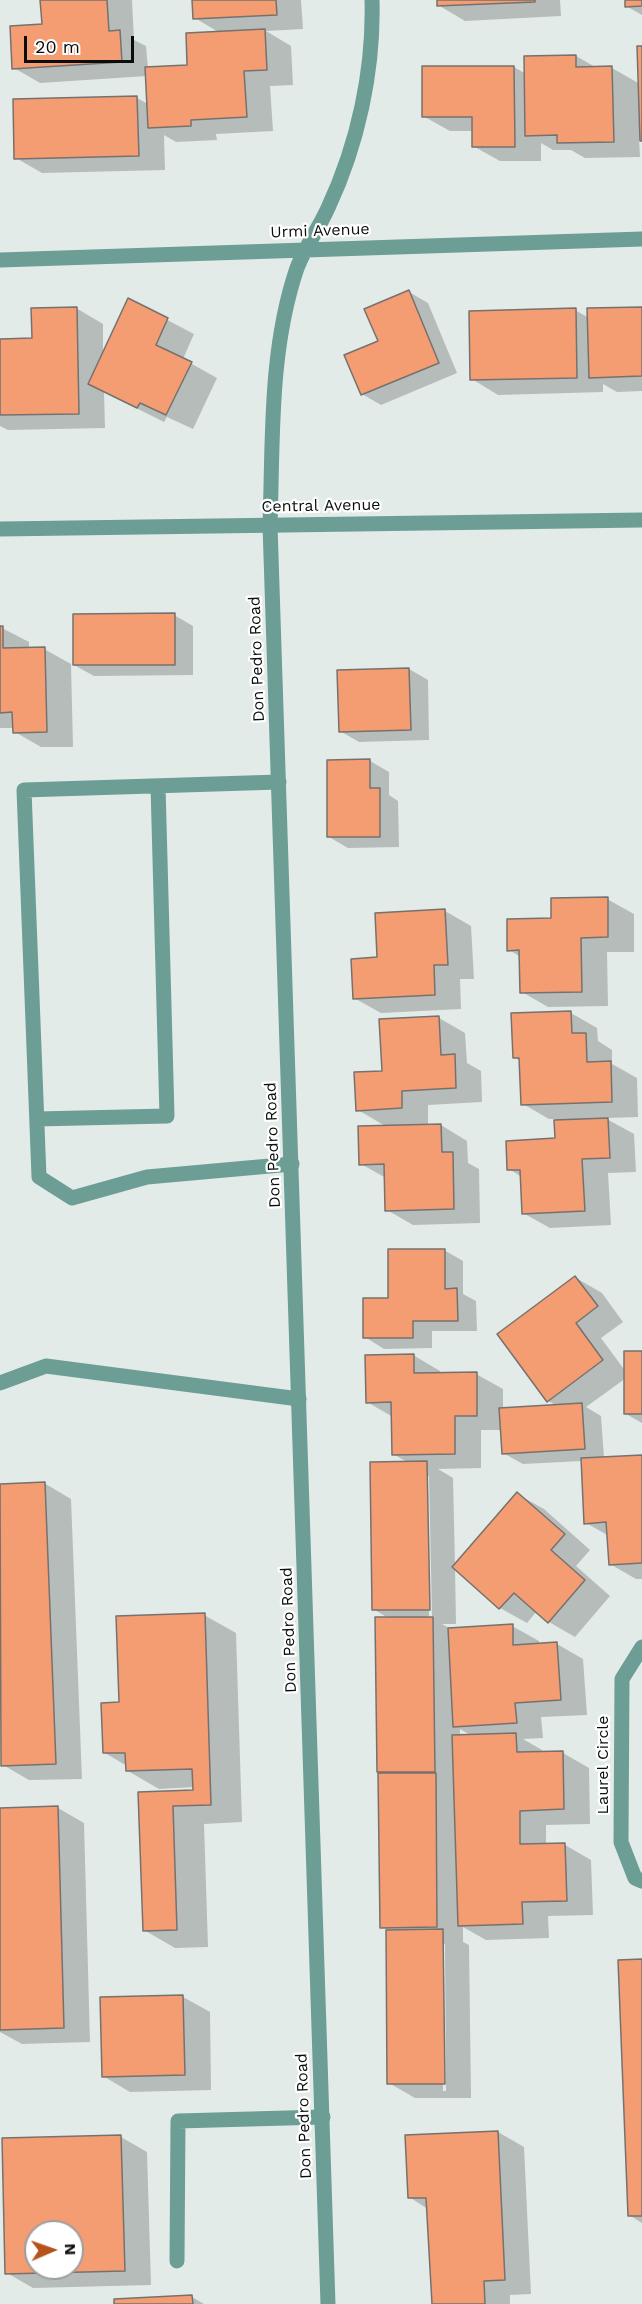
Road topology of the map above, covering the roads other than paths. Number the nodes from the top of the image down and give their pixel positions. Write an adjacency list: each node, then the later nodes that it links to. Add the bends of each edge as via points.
1 (372, 0): 3 (street, Don Pedro Road, via 367,78 352,144 328,207)
2 (642, 239): 3 (street, Urmi Avenue)
3 (306, 249): 4 (street, Urmi Avenue); 6 (street, Don Pedro Road, via 297,268 282,329 274,390)
4 (0, 260)
5 (642, 520): 6 (street, Central Avenue)
6 (270, 525): 7 (street, Central Avenue); 8 (street, Don Pedro Road)
7 (0, 529)
8 (279, 782): 9 (street); 11 (street, Don Pedro Road)
9 (158, 786): 10 (street, via 167,1116); 10 (street, via 24,790)
10 (37, 1119): 11 (street, via 39,1178 72,1198 147,1177)
11 (292, 1164): 13 (street, Don Pedro Road)
12 (0, 1383): 13 (street, via 46,1366)
13 (299, 1399): 16 (street, Don Pedro Road)
14 (642, 1647): 15 (street, Laurel Circle, via 622,1679 621,1842 635,1878)
15 (642, 1881)
16 (322, 2117): 17 (street, via 178,2121); 18 (street, Don Pedro Road)
17 (177, 2261)
18 (328, 2304)

